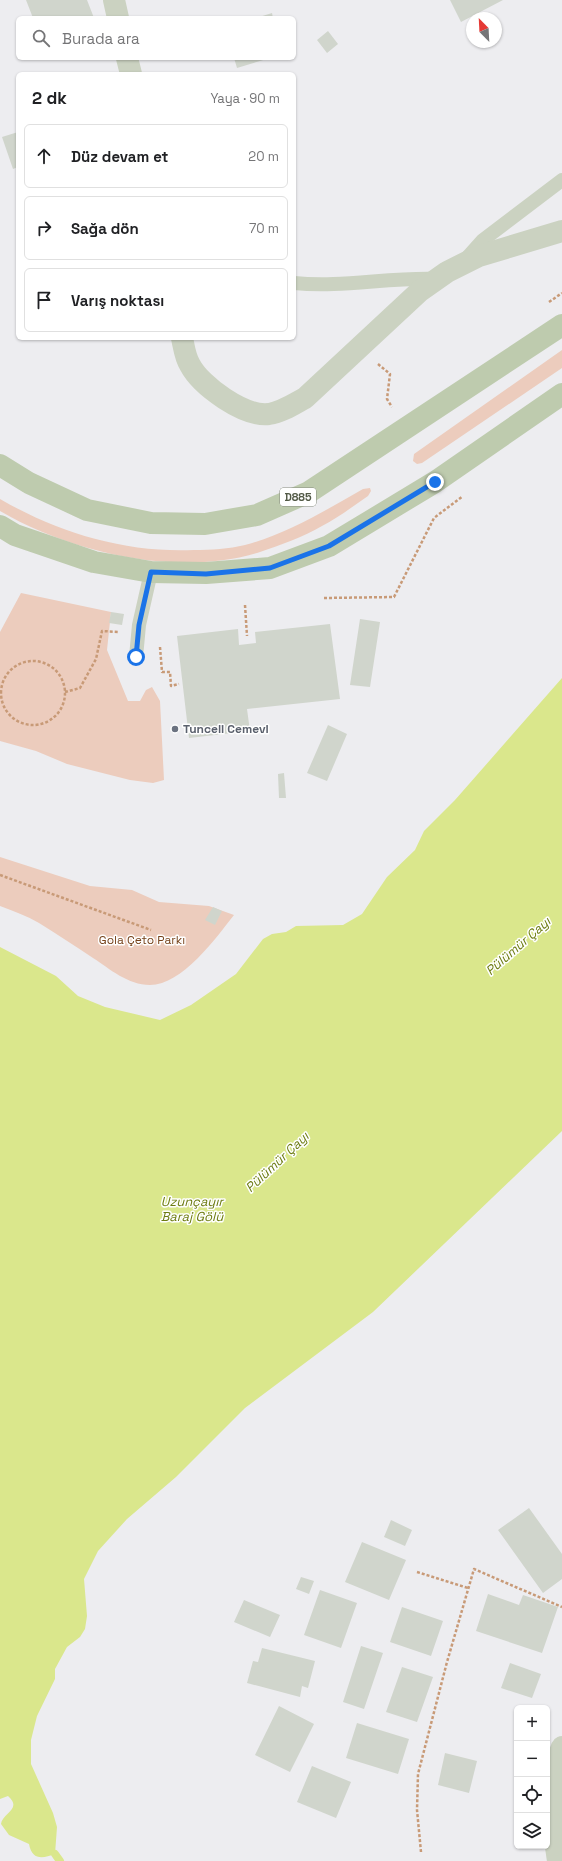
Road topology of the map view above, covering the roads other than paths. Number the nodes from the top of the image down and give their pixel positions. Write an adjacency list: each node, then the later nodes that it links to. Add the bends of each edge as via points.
1 (114, 0): 2 (street)
2 (118, 16)
3 (128, 60): 4 (street)
4 (130, 72)
5 (562, 180): 7 (lane, via 483,240)
6 (562, 231): 7 (street, via 478,256)
7 (461, 265): 8 (street)
8 (437, 280): 9 (lane, via 415,278 339,285); 11 (street, via 420,291 306,398 286,409 268,414 252,412 234,404 210,388 190,365)
9 (296, 283)
10 (562, 325): 13 (main road, D885, via 309,492 257,516 205,524 151,523 87,510 29,483)
11 (182, 340)
12 (562, 394): 15 (main road, via 435,482 329,546 270,568 206,574)
13 (0, 464)
14 (0, 526): 15 (main road, via 15,535 94,562)
15 (151, 572): 16 (lane, via 138,632)
16 (136, 657)
17 (562, 1747): 18 (street, via 552,1773 552,1819)
18 (558, 1861)

